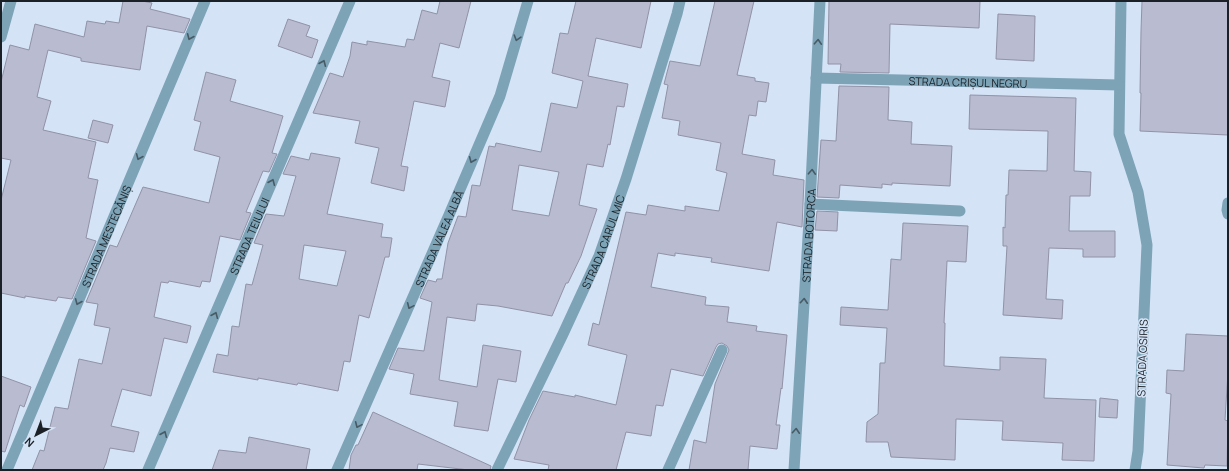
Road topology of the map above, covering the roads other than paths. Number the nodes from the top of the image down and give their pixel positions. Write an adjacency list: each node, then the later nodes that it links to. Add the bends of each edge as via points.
1 (11, 1): 8 (street)
2 (205, 1): 16 (street, STRADA MESTECĂNIȘ, one-way to 16)
3 (350, 1): 17 (street, STRADA TEIULUI, one-way to 3)
4 (528, 1): 18 (street, STRADA VALEA ALBĂ, one-way to 18, via 500,96)
5 (680, 1): 19 (street, STRADA CARUL MIC, via 628,172 599,256)
6 (820, 1): 9 (street, STRADA BOTORCA, one-way to 6)
7 (1121, 1): 10 (street)
8 (1, 37)
9 (816, 78): 10 (street, STRADA CRIȘUL NEGRU); 12 (street, STRADA BOTORCA, one-way to 9)
10 (1119, 85): 22 (street, STRADA OSIRIS, via 1119,134 1138,192 1147,245)
11 (1228, 203): 14 (street)
12 (810, 204): 13 (street); 21 (street, STRADA BOTORCA, one-way to 12)
13 (960, 211)
14 (1228, 214)
15 (722, 350): 20 (street)
16 (7, 470)
17 (148, 470)
18 (337, 470)
19 (497, 470)
20 (668, 470)
21 (794, 470)
22 (1135, 470)

